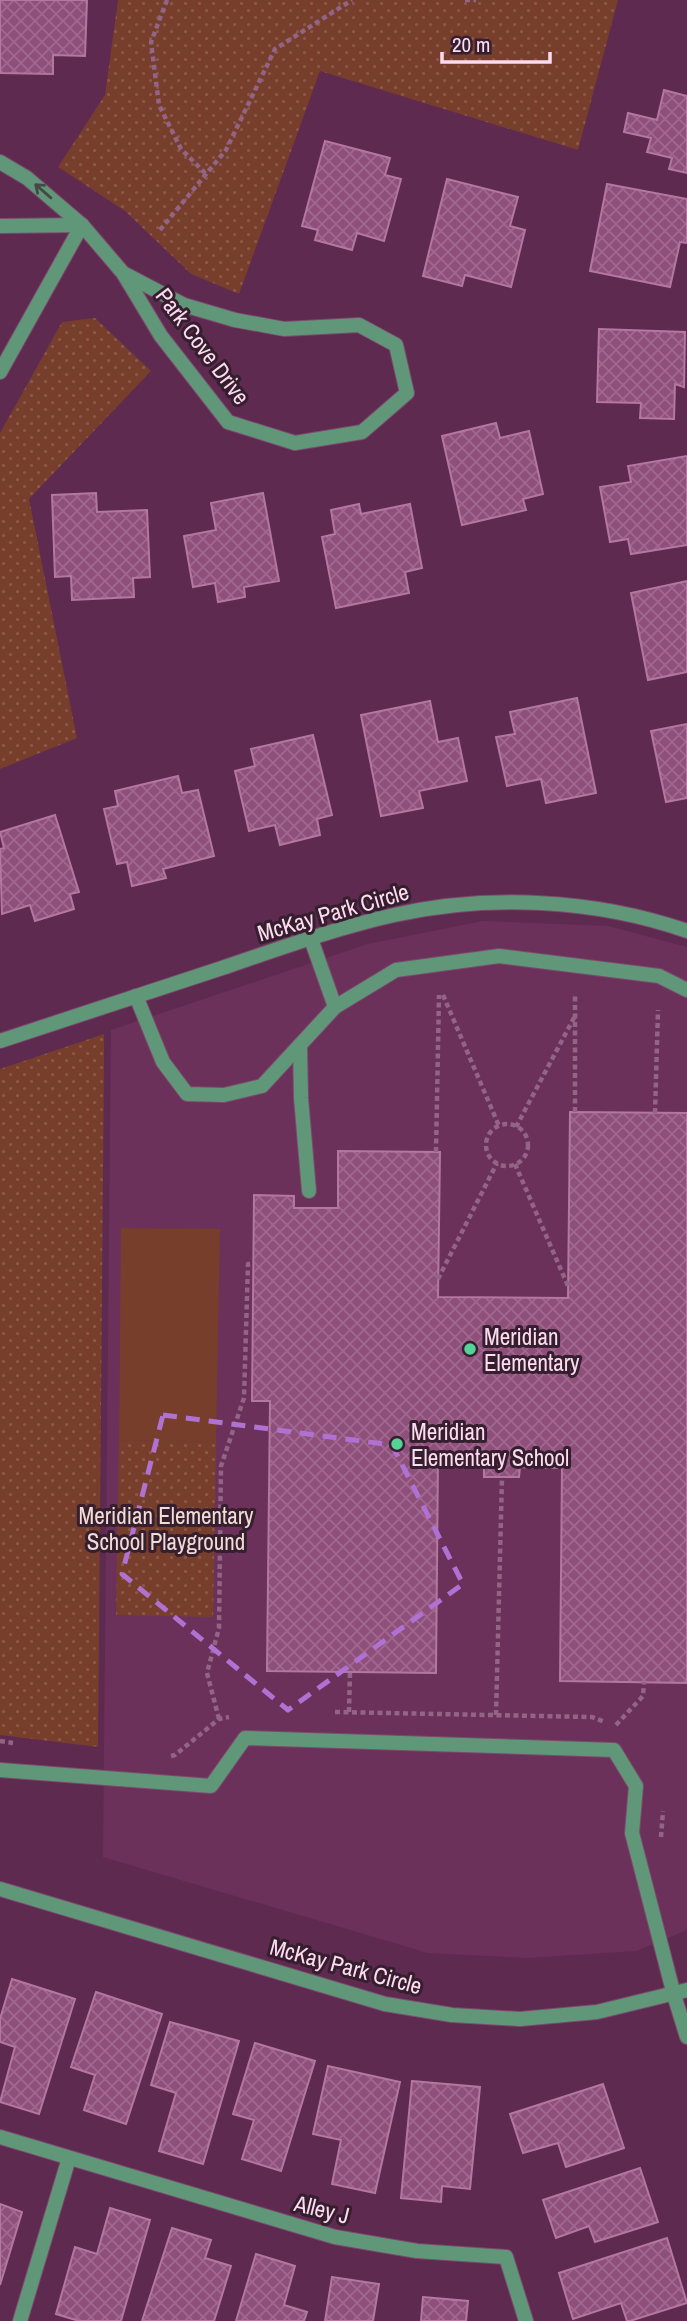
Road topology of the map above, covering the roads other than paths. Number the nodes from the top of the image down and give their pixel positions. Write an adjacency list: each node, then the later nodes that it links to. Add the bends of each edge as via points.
1 (0, 162): 2 (street, Park Cove Drive, one-way to 1, via 27,178)
2 (82, 225): 3 (street); 4 (street, Park Cove Drive); 5 (street)
3 (0, 226)
4 (122, 274): 4 (street, Park Cove Drive, via 161,336 229,422 295,443 362,432 407,393 396,345 359,325 284,329 235,320 184,305)
5 (0, 372)
6 (687, 931): 7 (street, McKay Park Circle, via 598,909 530,902 462,904 394,915)
7 (310, 939): 9 (street, McKay Park Circle); 10 (street)
8 (687, 990): 10 (street, via 659,975 499,957 396,970)
9 (136, 996): 11 (street, McKay Park Circle); 12 (street, via 163,1062 187,1094 224,1095 261,1086)
10 (335, 1007): 12 (street)
11 (0, 1041)
12 (300, 1045): 13 (street)
13 (309, 1191)
14 (0, 1770): 16 (street, via 211,1786 245,1738 614,1750 636,1786 632,1833)
15 (0, 1889): 16 (street, McKay Park Circle, via 385,2004 452,2015 520,2019 597,2012)
16 (680, 1993): 17 (street)
17 (687, 2037)
18 (0, 2137): 19 (street, Alley J)
19 (69, 2158): 20 (street); 21 (street, Alley J, via 335,2237 417,2251 506,2257)
20 (20, 2321)
21 (526, 2321)

